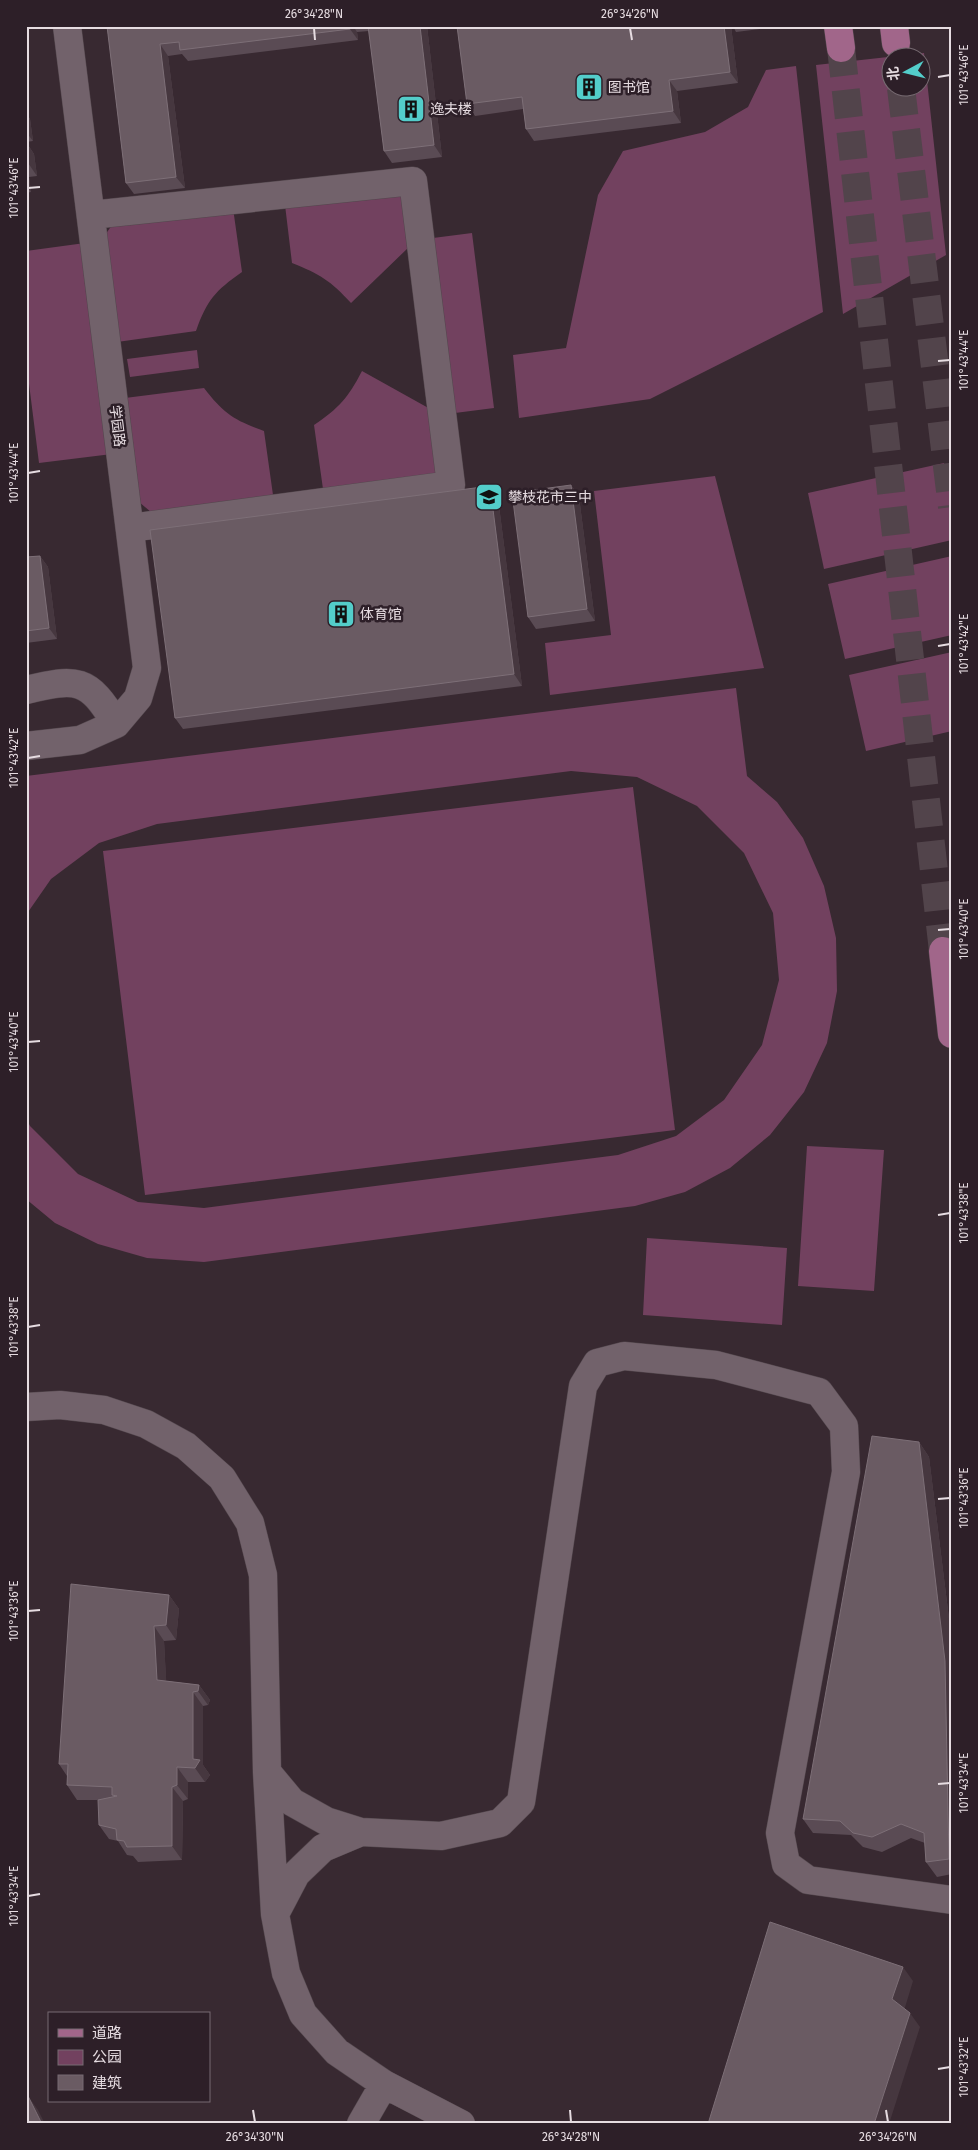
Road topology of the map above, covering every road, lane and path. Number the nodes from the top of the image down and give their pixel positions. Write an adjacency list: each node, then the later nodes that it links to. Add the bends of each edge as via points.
1 (67, 26): 2 (street, 学园路)
2 (91, 215): 3 (street, 学园路); 3 (street, via 413,181 442,410 451,485)
3 (130, 528): 5 (street, 学园路, via 147,668 138,698)
4 (26, 690): 5 (street, via 60,682 83,685 102,700)
5 (116, 724): 6 (street, 学园路, via 80,740)
6 (26, 746)
7 (943, 951): 8 (main road)
8 (952, 1034)
9 (26, 1407): 10 (street, via 60,1405 104,1410 146,1424 186,1446 222,1478 250,1523 262,1575)
10 (267, 1772): 11 (street, via 292,1802 326,1821); 13 (street)
11 (361, 1832): 12 (street, via 441,1836 500,1823 521,1802 584,1386 596,1363 624,1356 716,1365 819,1392 844,1426 846,1472 780,1833 786,1864 808,1880); 13 (street, via 323,1848 296,1874)
12 (952, 1900)
13 (275, 1914): 14 (street, via 286,1973 303,2014 337,2052)
14 (384, 2084): 15 (street); 16 (street)
15 (361, 2123)
16 (461, 2124)

